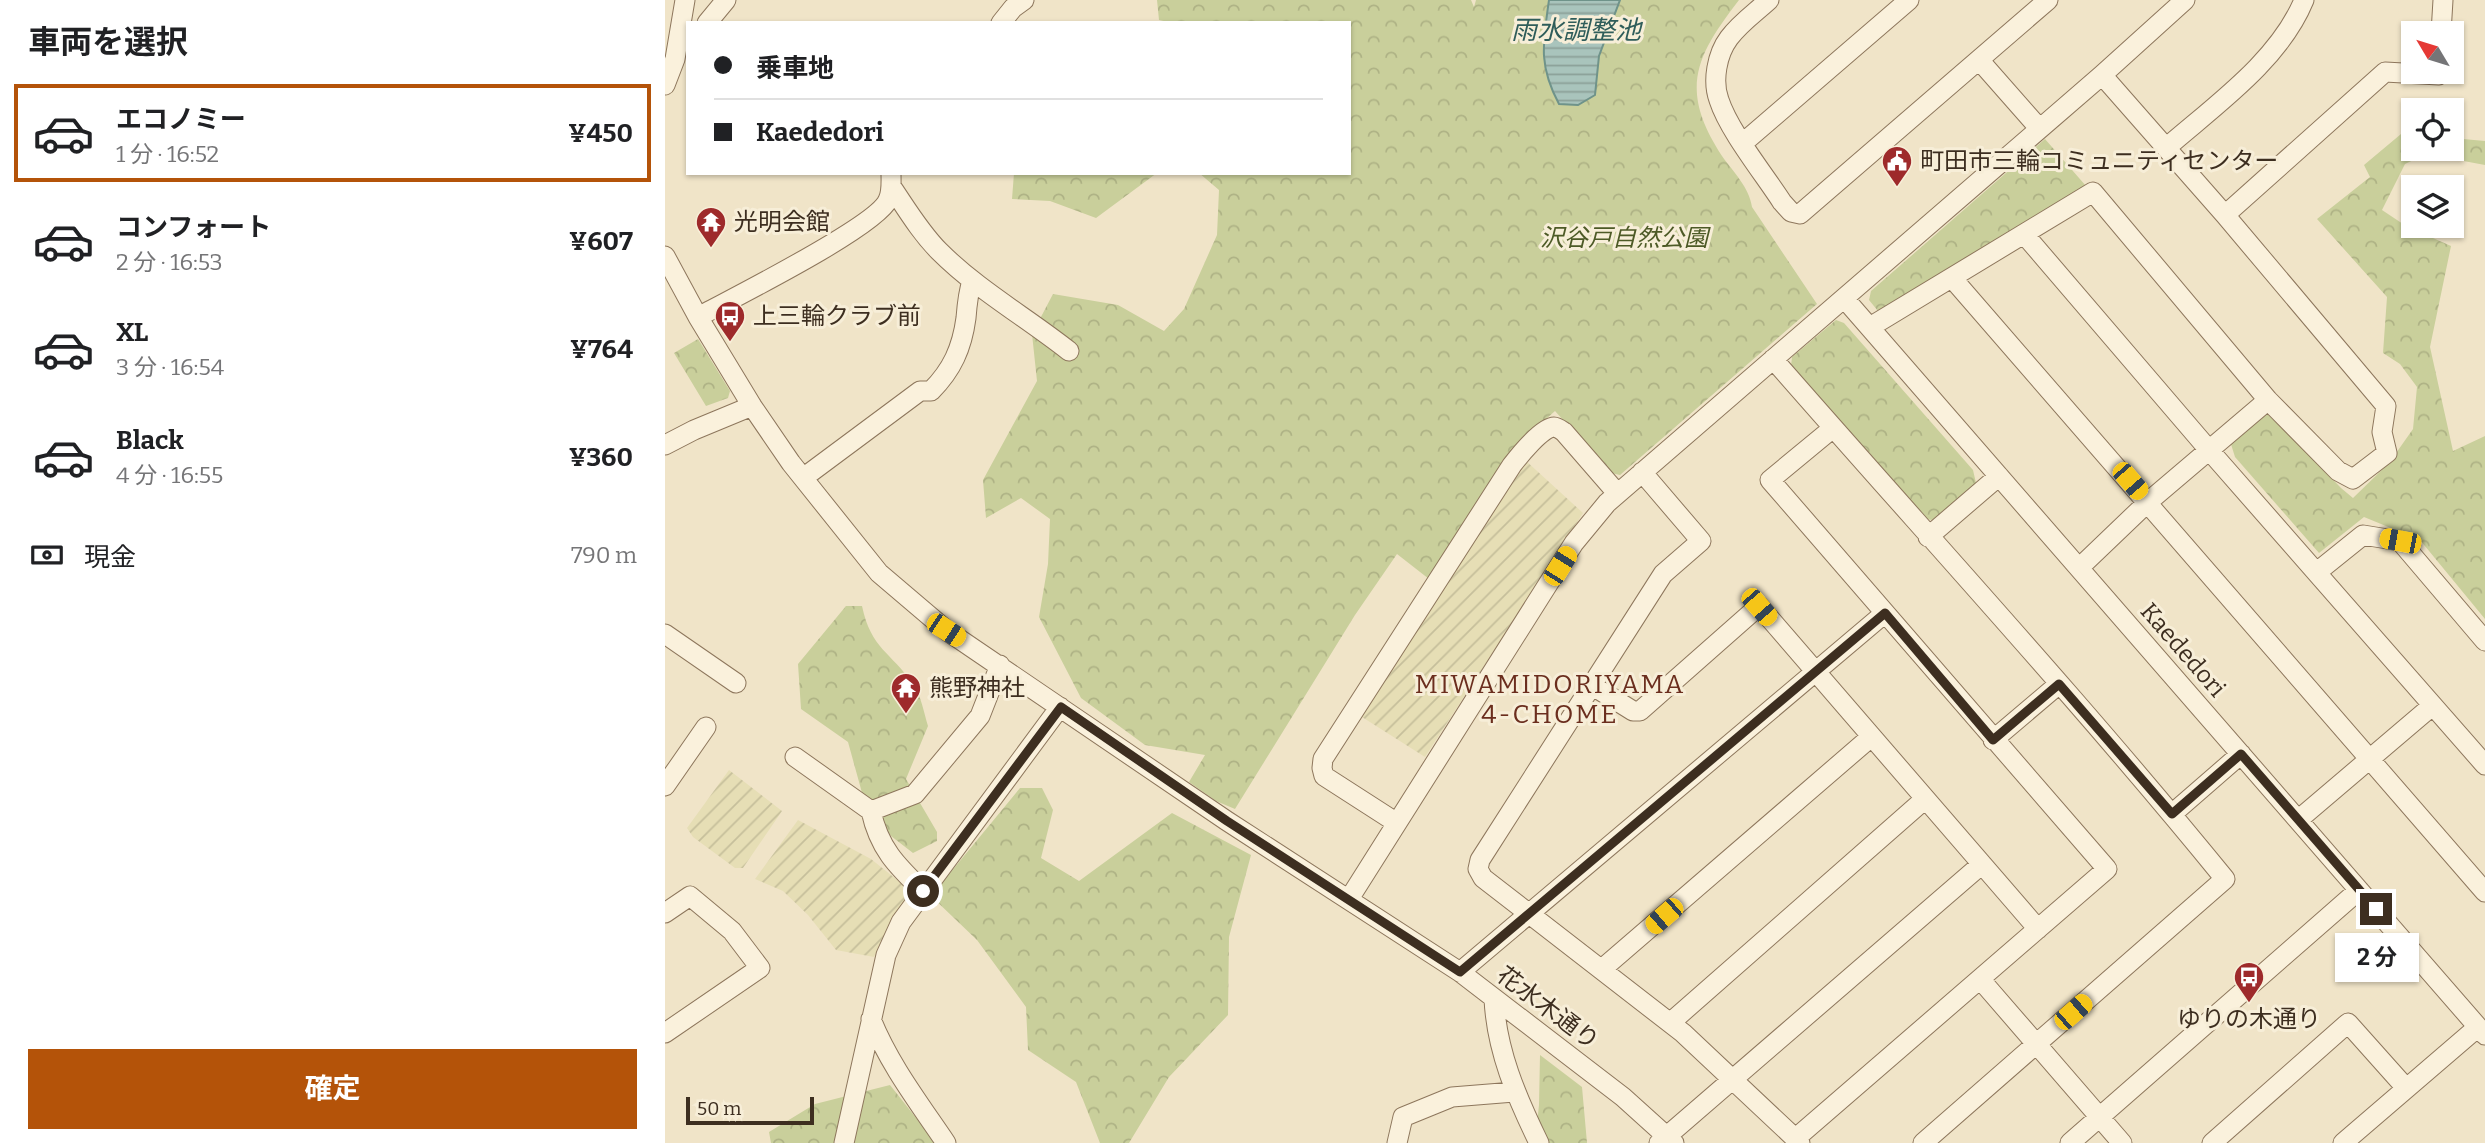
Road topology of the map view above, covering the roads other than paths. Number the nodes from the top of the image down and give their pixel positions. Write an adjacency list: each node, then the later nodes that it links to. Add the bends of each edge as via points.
1 (685, 0): 13 (street)
2 (726, 0): 10 (street)
3 (1024, 0): 11 (street)
4 (1769, 0): 19 (street, via 1729,38 1720,54 1718,98)
5 (1909, 0): 19 (street)
6 (2048, 0): 14 (street)
7 (2185, 0): 16 (street)
8 (2304, 0): 20 (street, via 2297,17 2257,69)
9 (2444, 0): 12 (street)
10 (709, 21)
11 (1003, 21)
12 (2442, 21)
13 (676, 52): 17 (street)
14 (1980, 61): 18 (street); 19 (street, via 1800,214 1782,202)
15 (2401, 73): 22 (street, via 2385,72)
16 (2102, 75): 18 (street); 20 (street)
17 (665, 85)
18 (2039, 128): 27 (street)
19 (1743, 143)
20 (2166, 148): 22 (street)
21 (891, 179): 26 (street, via 917,225); 28 (street, via 888,200 880,212 837,241)
22 (2225, 215): 32 (street, via 2386,406 2382,432 2386,453 2353,479 2338,471)
23 (2024, 234): 25 (street); 32 (street, via 2093,192); 36 (street)
24 (665, 256): 28 (street, 花水木通り)
25 (1952, 278): 29 (street); 41 (street)
26 (972, 281): 30 (street); 39 (street, via 957,356 945,377)
27 (1844, 298): 29 (street, Kaededori); 31 (street)
28 (698, 317): 33 (street, 花水木通り)
29 (1870, 327): 38 (street, Kaededori)
30 (1069, 351)
31 (1773, 359): 34 (street); 37 (street)
32 (2268, 400): 36 (street)
33 (752, 406): 35 (street); 39 (street, 花水木通り)
34 (1832, 428): 42 (street); 45 (street, via 1770,480)
35 (665, 445)
36 (2209, 450): 41 (street); 44 (street)
37 (1642, 472): 40 (street); 52 (street, via 1701,541 1663,574)
38 (1999, 476): 42 (street); 43 (street, Kaededori)
39 (803, 478): 48 (street, 花水木通り, via 879,573 946,630)
40 (1617, 493): 67 (street, via 1574,543); 67 (street, via 1564,432 1553,427 1512,465 1323,759 1324,776)
41 (2148, 502): 43 (street); 60 (street)
42 (1928, 537): 51 (street)
43 (2079, 568): 58 (street, Kaededori)
44 (2317, 572): 47 (street, via 2363,535 2400,541); 53 (street)
45 (1885, 613): 49 (street); 57 (street)
46 (665, 634): 50 (street)
47 (2485, 641)
48 (1000, 665): 54 (street, 花水木通り); 64 (street, via 980,716 915,794)
49 (1815, 672): 52 (street, via 1759,607 1640,711); 56 (street); 74 (street)
50 (736, 683)
51 (2059, 684): 57 (street); 65 (street)
52 (1593, 686): 74 (street, via 1480,860 1483,878)
53 (2432, 706): 60 (street); 61 (street)
54 (1061, 707): 70 (street); 72 (street, 花水木通り)
55 (706, 727): 62 (street)
56 (1871, 737): 63 (street); 76 (street)
57 (1993, 740): 75 (street, via 2108,869)
58 (2241, 754): 65 (street); 66 (street, Kaededori)
59 (795, 757): 64 (street)
60 (2369, 758): 66 (street); 71 (street)
61 (2485, 765)
62 (665, 786)
63 (1925, 799): 68 (street); 81 (street)
64 (871, 811): 70 (street, via 876,834 898,867)
65 (2172, 814): 84 (street, via 2225,879)
66 (2298, 820): 69 (street, Kaededori)
67 (1397, 824): 72 (street)
68 (1982, 864): 75 (street); 85 (street)
69 (2359, 890): 82 (street, Kaededori); 88 (street)
70 (923, 891): 80 (street, via 885,955)
71 (2485, 892)
72 (1349, 899): 77 (street, 花水木通り)
73 (665, 913): 83 (street, via 690,896 732,931 760,968)
74 (1530, 914): 76 (street); 77 (street)
75 (2038, 929): 78 (street)
76 (1602, 969): 81 (street)
77 (1460, 972): 79 (street, 花水木通り)
78 (1980, 979): 84 (street); 90 (street)
79 (1494, 998): 87 (street); 89 (street, 花水木通り, via 1623,1097)
80 (871, 1019): 91 (street); 92 (street, via 898,1072)
81 (1670, 1023): 85 (street)
82 (2481, 1031): 86 (street)
83 (665, 1033)
84 (2035, 1045): 88 (street); 95 (street)
85 (1733, 1080): 89 (street); 90 (street)
86 (2406, 1088): 98 (street, via 2348,1023); 99 (street)
87 (1514, 1092): 93 (street, via 1452,1097 1403,1117); 94 (street)
88 (2100, 1118): 96 (street); 97 (street)
89 (1666, 1141)
90 (1798, 1141)
91 (844, 1143)
92 (946, 1143)
93 (1397, 1143)
94 (1539, 1143)
95 (1923, 1143)
96 (2070, 1143)
97 (2122, 1143)
98 (2212, 1143)
99 (2343, 1143)

